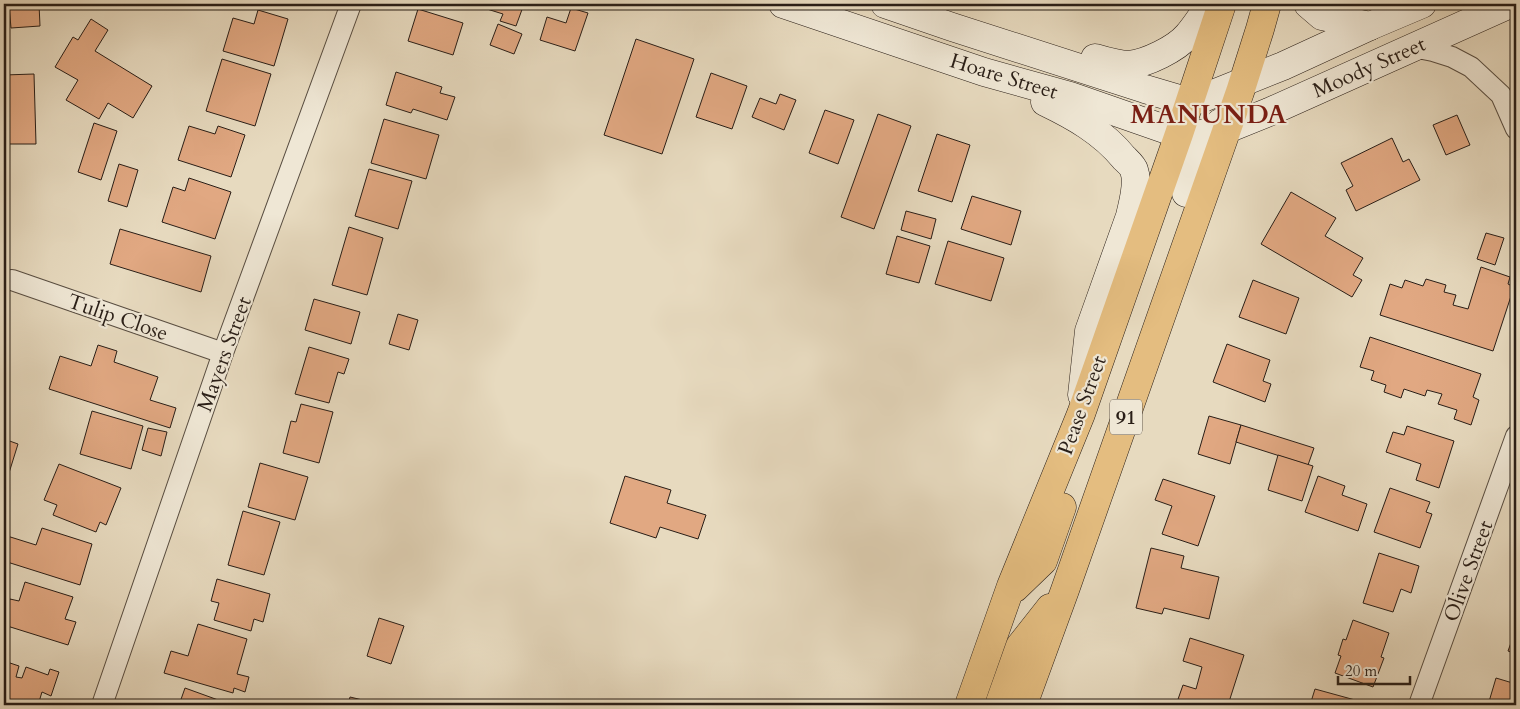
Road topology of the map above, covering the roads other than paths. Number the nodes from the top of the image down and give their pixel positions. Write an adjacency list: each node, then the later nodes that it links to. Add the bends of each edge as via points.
1 (351, 4): 18 (street, Mayers Street)
2 (783, 4): 13 (main road, Hoare Street)
3 (885, 4): 11 (main road, Hoare Street)
4 (1211, 4): 11 (main road, via 1187,37 1146,61 1129,65 1107,62 1049,44)
5 (1222, 4): 14 (main road, 91)
6 (1267, 4): 15 (main road, 91, via 1260,29)
7 (1308, 4): 10 (main road, via 1322,16)
8 (1422, 4): 10 (main road, Moody Street)
9 (1510, 4): 12 (main road, Moody Street)
10 (1370, 26): 15 (main road, Moody Street, via 1293,62)
11 (952, 27): 14 (main road, Hoare Street)
12 (1413, 47): 15 (main road, Moody Street, via 1277,109); 16 (street, via 1452,57 1471,67 1501,95)
13 (984, 72): 15 (main road, Hoare Street, via 1070,96); 19 (main road, via 1082,122 1104,137 1134,169 1134,199 1130,216 1089,332)
14 (1189, 102): 15 (main road, Pease Street / 91); 15 (main road, Moody Street, via 1203,98)
15 (1218, 116): 19 (main road, Pease Street / 91); 21 (main road, Pease Street / 91); 22 (main road, via 1180,191 1044,561)
16 (1516, 129)
17 (12, 280): 18 (street, Tulip Close)
18 (223, 353): 23 (street, Mayers Street)
19 (1081, 414): 22 (main road, Pease Street / 91)
20 (1516, 436): 27 (street, Olive Street)
21 (1065, 590): 25 (main road, via 1020,646); 26 (main road, Pease Street / 91)
22 (1008, 594): 24 (main road, Pease Street / 91)
23 (102, 705)
24 (969, 705)
25 (999, 705)
26 (1023, 705)
27 (1419, 705)

